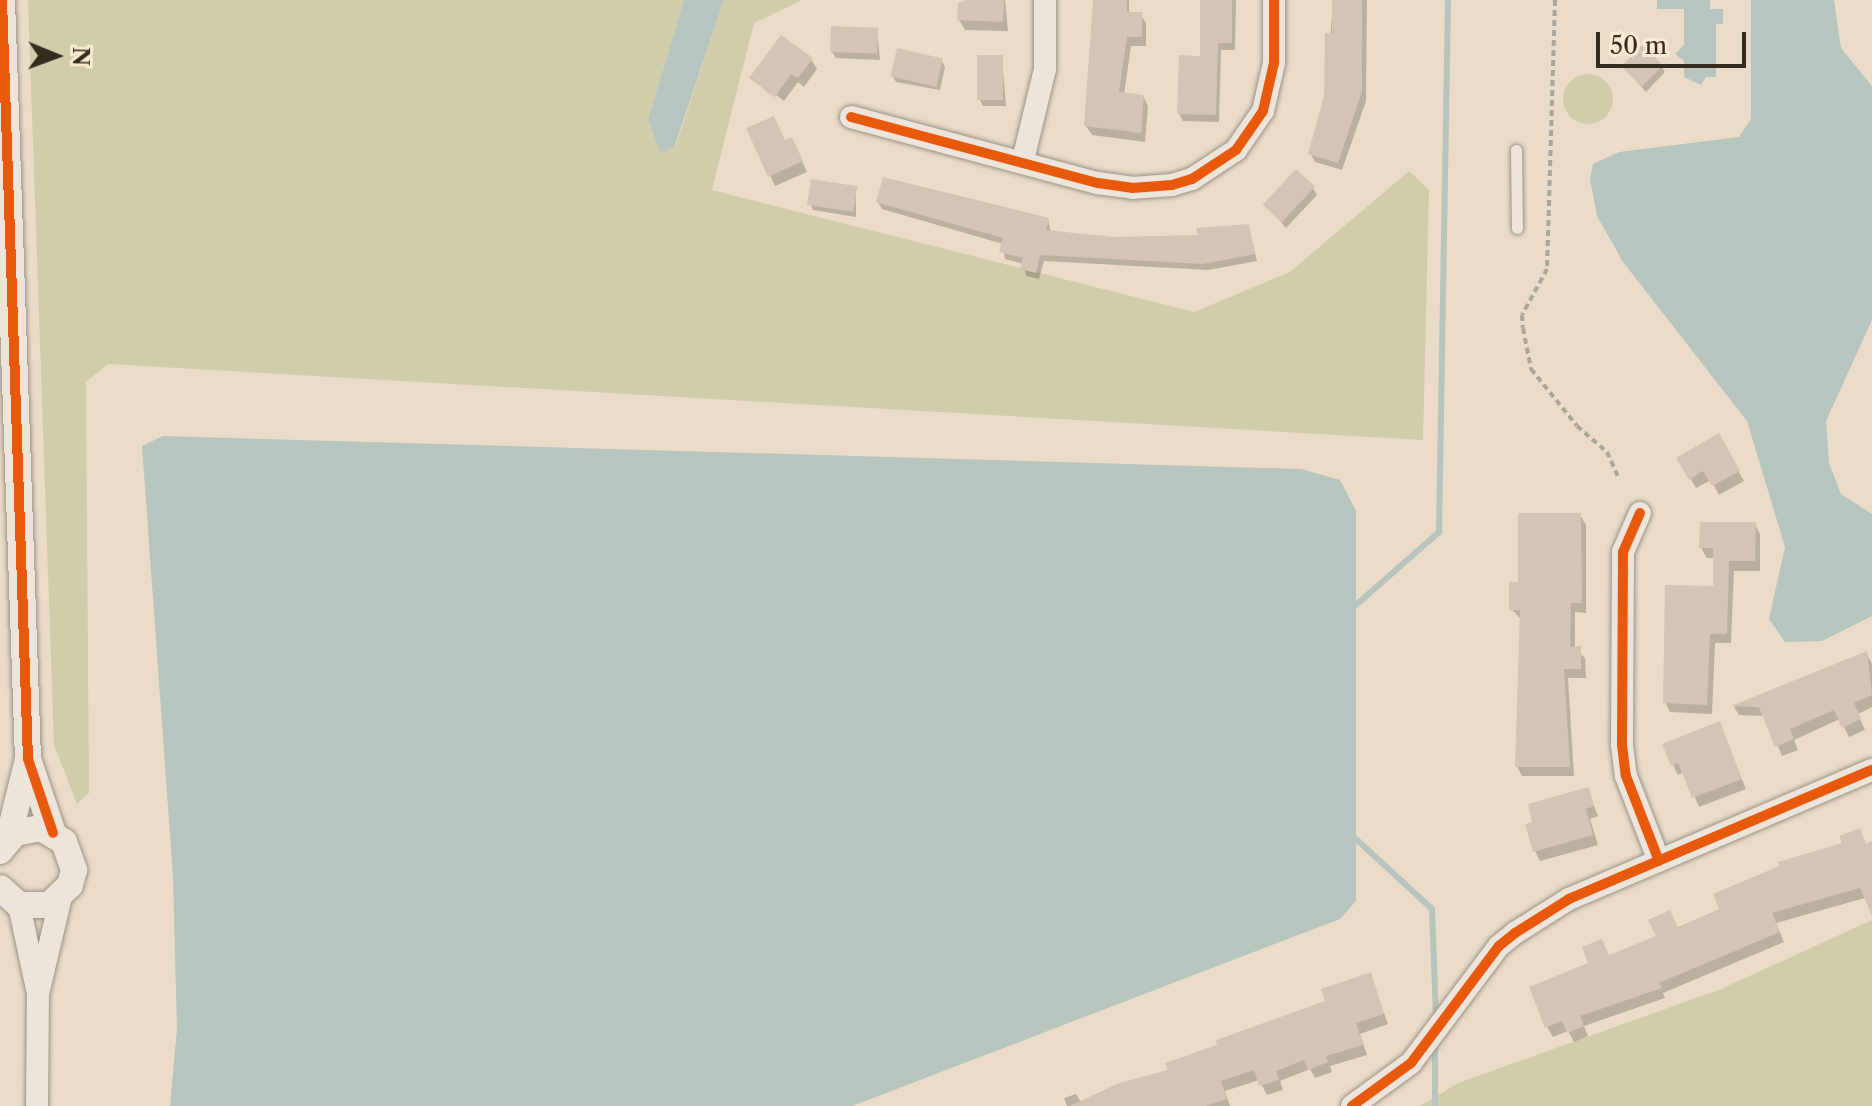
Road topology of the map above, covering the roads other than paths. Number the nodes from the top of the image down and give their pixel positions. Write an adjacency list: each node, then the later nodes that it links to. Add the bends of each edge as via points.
1 (2, 0): 9 (street)
2 (1045, 0): 6 (street, via 1045,69)
3 (1274, 0): 6 (street, via 1272,83 1257,120 1225,159 1192,179 1132,188)
4 (851, 117): 6 (street)
5 (1516, 150): 7 (lane)
6 (1023, 160)
7 (1517, 228)
8 (1640, 513): 13 (street, via 1623,552 1622,745 1626,776)
9 (28, 759): 11 (street); 12 (street)
10 (1872, 770): 13 (street)
11 (53, 833): 12 (street, via 28,828); 15 (street, via 72,855 74,870)
12 (2, 846)
13 (1659, 861): 18 (street, via 1569,899 1515,933 1499,946 1411,1063)
14 (9, 896): 15 (street, via 49,905); 16 (street)
15 (61, 897): 16 (street)
16 (38, 994): 17 (street)
17 (37, 1106)
18 (1352, 1106)

